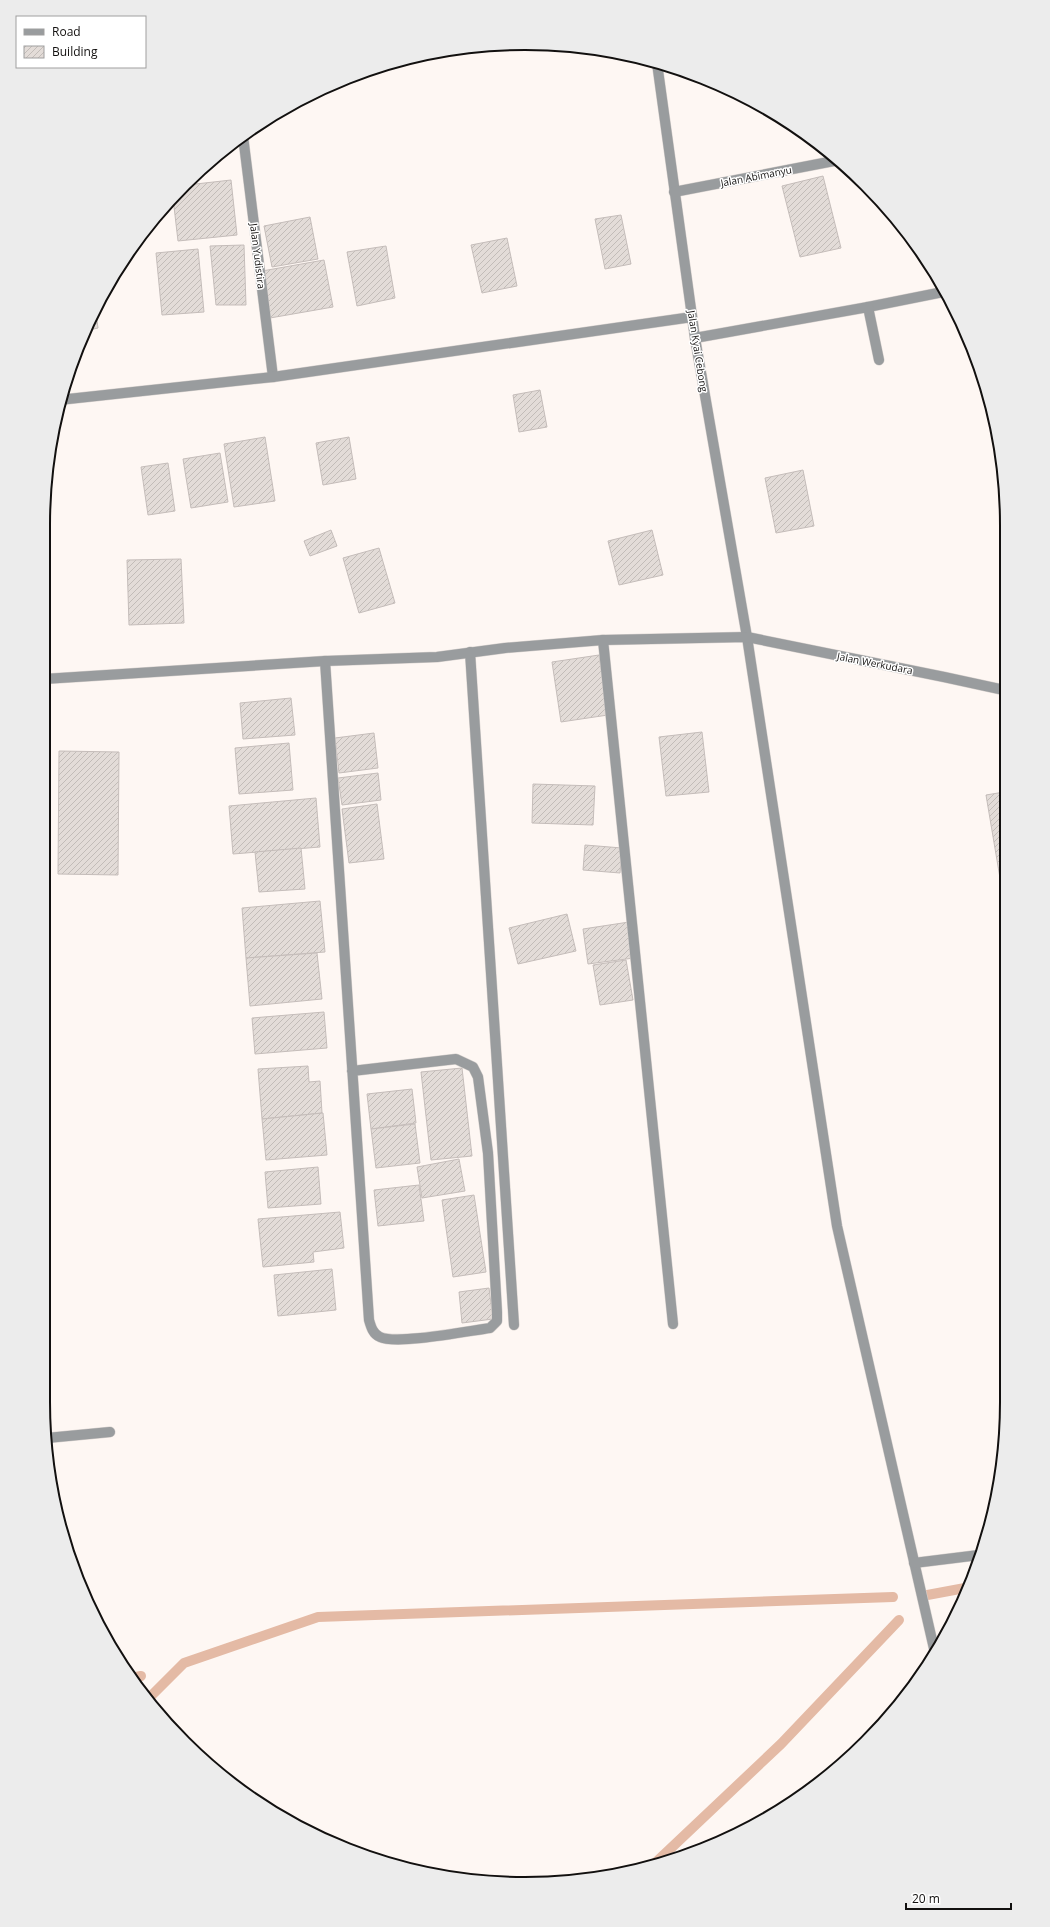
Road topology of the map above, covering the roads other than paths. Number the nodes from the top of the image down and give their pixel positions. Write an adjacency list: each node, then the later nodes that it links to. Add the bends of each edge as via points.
1 (658, 69): 4 (street, Jalan Kyai Cebong)
2 (244, 142): 10 (street, Jalan Yudistira)
3 (830, 162): 4 (street, Jalan Abimanyu)
4 (674, 192): 7 (street, Jalan Kyai Cebong)
5 (939, 293): 6 (street)
6 (868, 307): 8 (street); 9 (street)
7 (692, 317): 8 (street, Jalan Kyai Cebong); 10 (street)
8 (695, 338): 12 (street, Jalan Kyai Cebong)
9 (879, 360)
10 (273, 377): 11 (street)
11 (67, 399)
12 (747, 637): 13 (street, Jalan Werkudara); 17 (street, Jalan Werkudara); 24 (street, Jalan Kyai Cebong, via 837,1226)
13 (603, 640): 14 (street, Jalan Werkudara); 19 (street)
14 (470, 652): 15 (street, Jalan Werkudara, via 437,657); 20 (street)
15 (325, 661): 16 (street, Jalan Werkudara); 18 (street)
16 (50, 679)
17 (1000, 689)
18 (352, 1071): 18 (street, via 369,1320 372,1330 379,1337 386,1339 422,1338 490,1328 497,1320 497,1312 488,1153 478,1077 472,1068 456,1059)
19 (672, 1324)
20 (514, 1325)
21 (110, 1432): 22 (street)
22 (51, 1437)
23 (975, 1556): 24 (street)
24 (914, 1563): 25 (street, Jalan Kyai Cebong)
25 (934, 1644)

